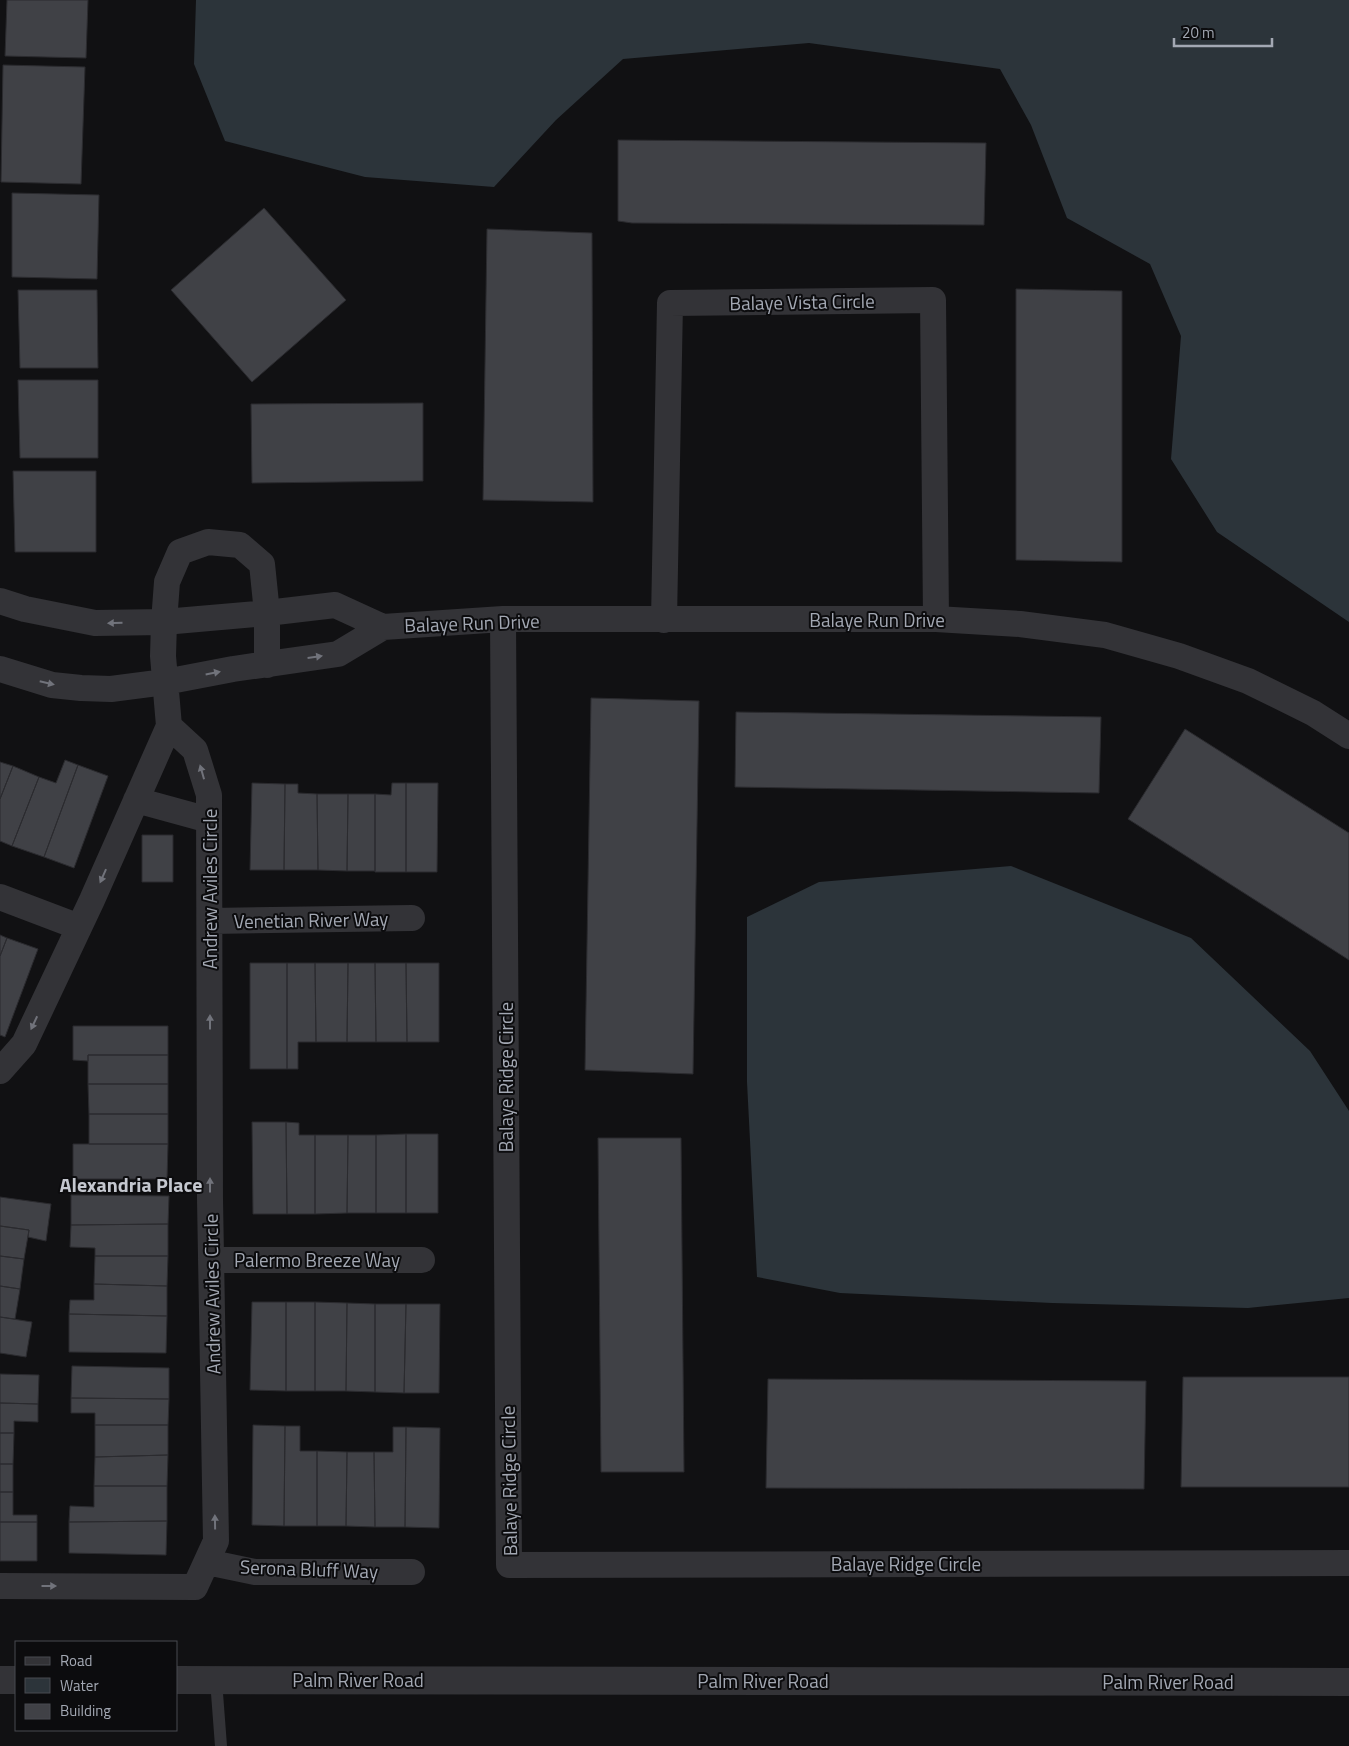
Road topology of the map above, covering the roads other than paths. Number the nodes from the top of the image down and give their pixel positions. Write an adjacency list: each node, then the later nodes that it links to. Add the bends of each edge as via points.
1 (0, 601): 6 (street, Balaye Run Drive, one-way to 1, via 95,623)
2 (267, 613): 6 (street, Balaye Run Drive); 6 (street, via 262,564 240,545 208,542 180,552 167,582); 7 (street, Balaye Run Drive, via 335,605); 8 (street)
3 (936, 619): 5 (street, Balaye Run Drive); 5 (street, Balaye Vista Circle, via 933,300 670,303); 12 (street, Balaye Run Drive, via 1020,624 1104,635 1179,656 1248,681 1313,713)
4 (503, 620): 5 (street, Balaye Run Drive); 7 (street, Balaye Run Drive); 23 (street, Balaye Ridge Circle, via 509,1565)
5 (664, 620)
6 (164, 622): 10 (street)
7 (383, 627): 8 (street, Balaye Run Drive, one-way to 7, via 338,654)
8 (267, 664): 10 (street, Balaye Run Drive, one-way to 8)
9 (0, 669): 10 (street, Balaye Run Drive, one-way to 10, via 52,685 81,688 111,689)
10 (165, 682): 11 (street)
11 (168, 726): 13 (street); 14 (street, Andrew Aviles Circle, one-way to 11, via 209,795 196,750)
12 (1349, 736)
13 (136, 800): 14 (street); 18 (street, one-way to 18)
14 (210, 820): 17 (street, Andrew Aviles Circle)
15 (0, 897): 18 (street)
16 (412, 918): 17 (street, Venetian River Way)
17 (210, 921): 20 (street, Andrew Aviles Circle, one-way to 17)
18 (79, 926): 19 (street, one-way to 19, via 24,1044)
19 (0, 1071)
20 (211, 1260): 21 (street, Palermo Breeze Way); 22 (street, Andrew Aviles Circle, one-way to 20, via 216,1541)
21 (422, 1260)
22 (207, 1562): 24 (street, Serona Bluff Way, via 255,1572); 25 (street, Andrew Aviles Circle, one-way to 22, via 195,1587)
23 (1349, 1563)
24 (412, 1572)
25 (0, 1586)
26 (0, 1680): 27 (street)
27 (15, 1680)
28 (178, 1680): 29 (street, Palm River Road)
29 (216, 1680): 30 (street, Palm River Road); 31 (lane)
30 (1349, 1682)
31 (221, 1746)

